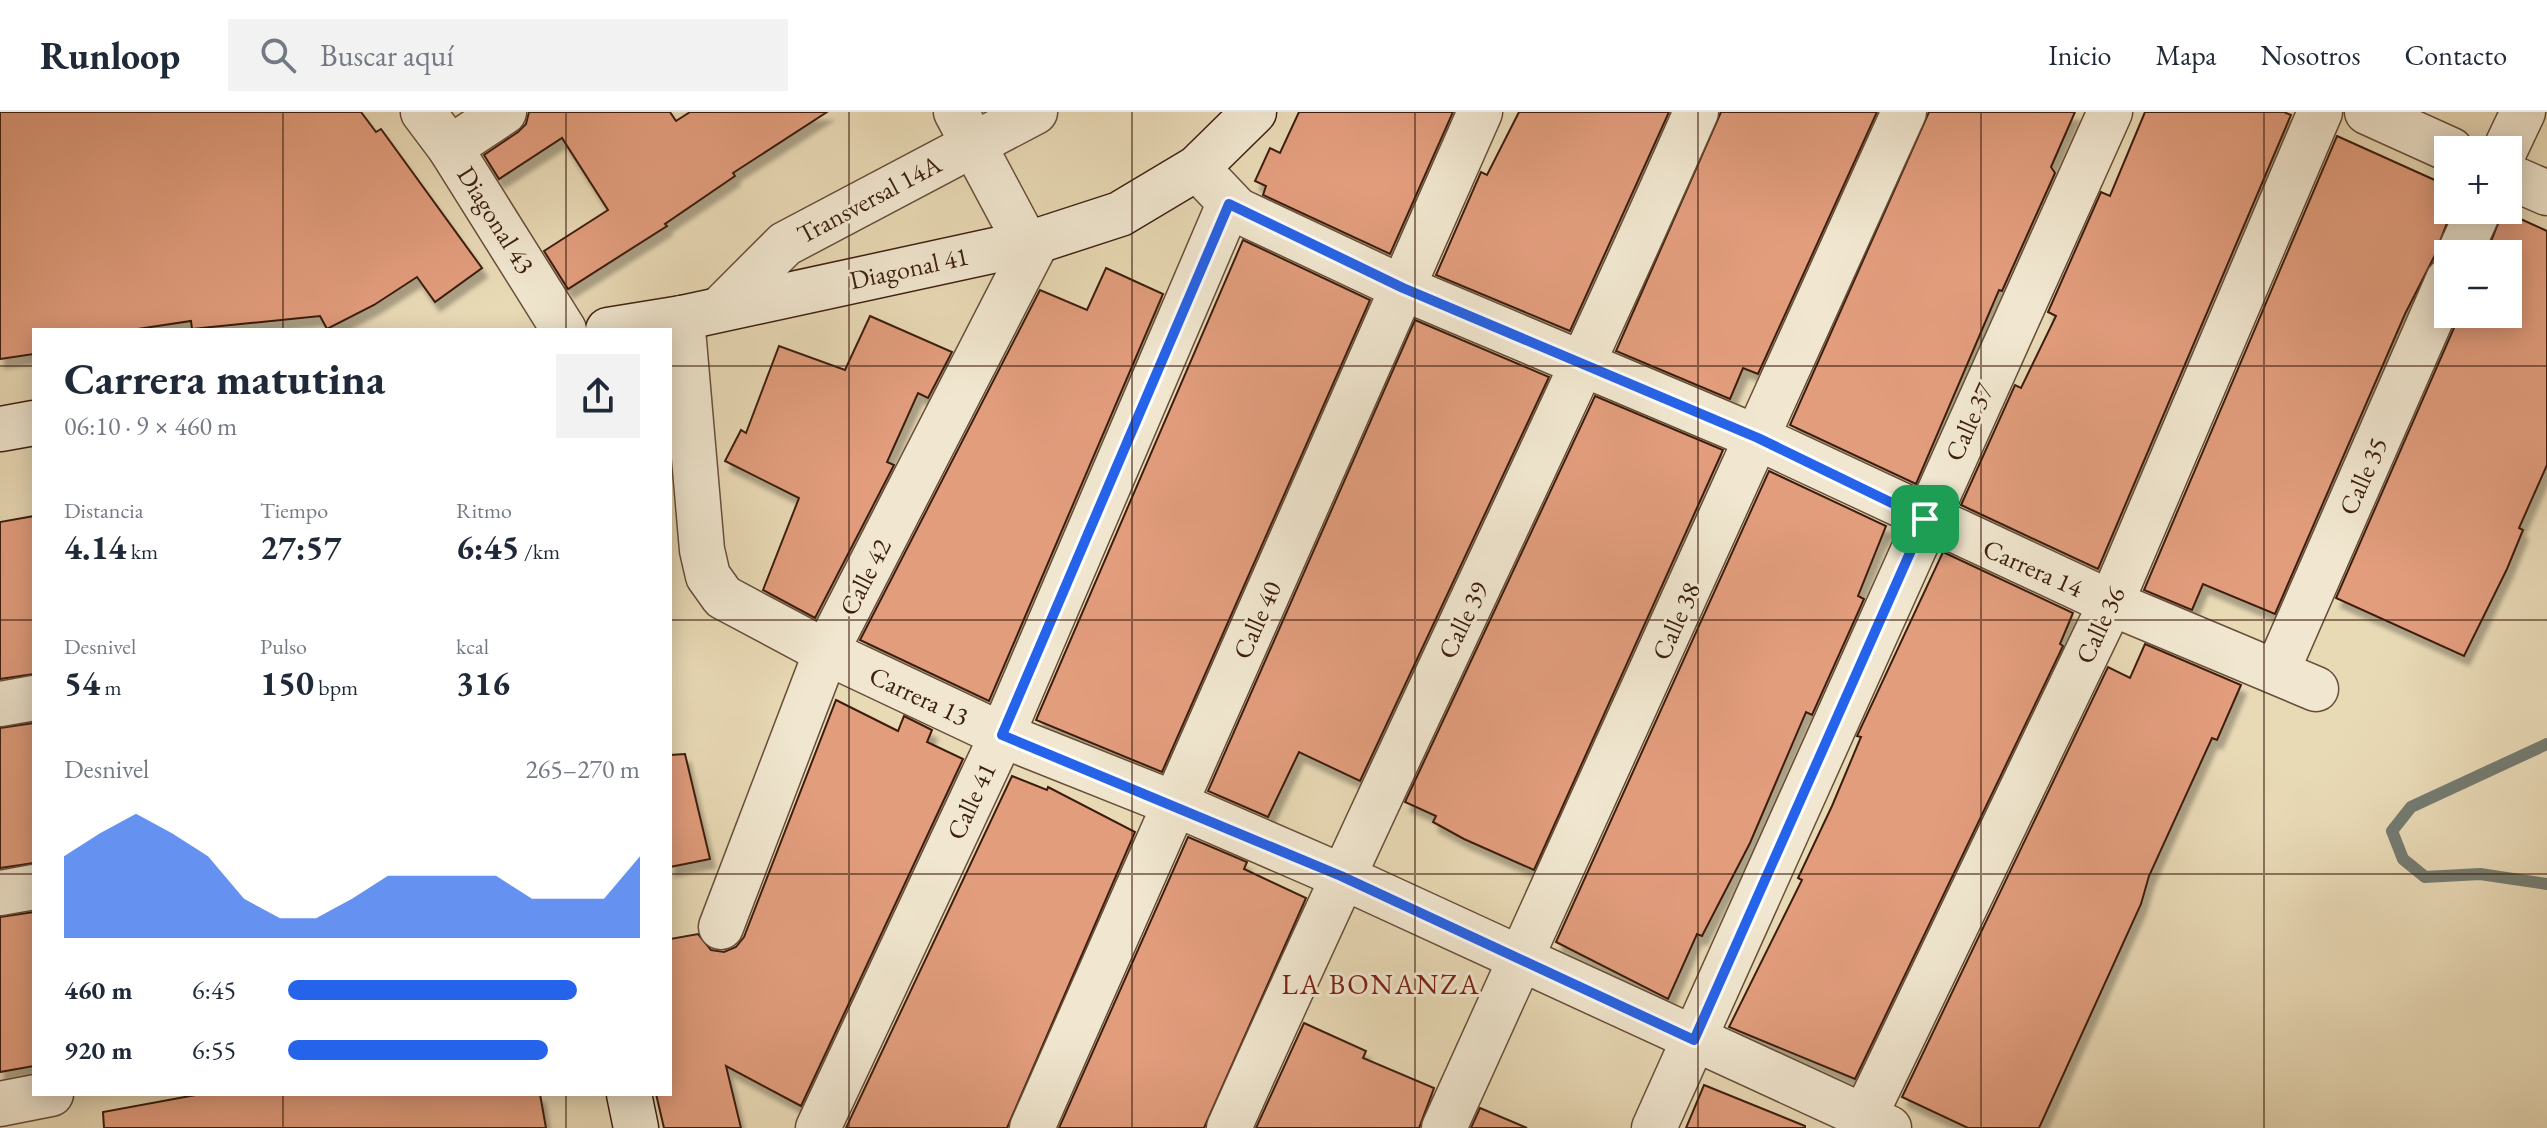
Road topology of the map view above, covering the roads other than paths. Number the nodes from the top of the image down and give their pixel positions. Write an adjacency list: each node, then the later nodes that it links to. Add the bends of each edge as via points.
1 (423, 112): 15 (street, Diagonal 43)
2 (504, 112): 15 (street)
3 (1035, 112): 12 (street, Transversal 14A)
4 (1254, 112): 16 (street)
5 (1480, 112): 21 (street, Calle 40)
6 (1696, 112): 26 (street, Calle 39)
7 (1904, 112): 29 (street, Calle 38)
8 (2110, 112): 30 (street, Calle 37)
9 (2320, 112): 31 (street, Calle 36)
10 (2367, 112): 14 (street)
11 (2523, 112): 13 (street)
12 (965, 128): 20 (street); 23 (street, Transversal 14A, via 785,244)
13 (2512, 136)
14 (2434, 142)
15 (450, 148): 24 (street, Diagonal 43)
16 (1197, 168): 19 (street, Carrera 14); 20 (street, Diagonal 41, via 1120,214)
17 (2522, 182): 18 (street)
18 (2547, 193)
19 (1229, 204): 21 (street, Carrera 14); 36 (street, Calle 41)
20 (1032, 242): 23 (street, Diagonal 41); 32 (street, Calle 42)
21 (1403, 288): 26 (street, Carrera 14); 37 (street, Calle 40)
22 (2434, 317): 33 (street, Calle 35)
23 (690, 319): 25 (street, Diagonal 41); 32 (street, Carrera 13, via 702,550 708,576 723,597)
24 (563, 328)
25 (623, 328)
26 (1584, 367): 29 (street, Carrera 14); 38 (street, Calle 39)
27 (32, 423): 28 (street)
28 (0, 429)
29 (1758, 438): 30 (street, Carrera 14); 42 (street, Calle 38)
30 (1925, 519): 31 (street, Carrera 14); 43 (street, Calle 37)
31 (2111, 603): 33 (street, Carrera 14); 47 (street, Calle 36)
32 (826, 652): 36 (street, Carrera 13); 41 (street, Calle 42)
33 (2296, 680)
34 (32, 698): 35 (street)
35 (0, 704)
36 (1002, 735): 37 (street, Carrera 13); 49 (street, Calle 41)
37 (1175, 804): 38 (street, Carrera 13); 50 (street, Calle 40)
38 (1341, 876): 42 (street, Carrera 13); 51 (street, Calle 39)
39 (32, 887): 40 (street)
40 (0, 893)
41 (721, 927)
42 (1523, 958): 43 (street, Carrera 13); 52 (street, Calle 38)
43 (1694, 1040): 47 (street, Carrera 13); 53 (street, Calle 37)
44 (41, 1096): 46 (street)
45 (629, 1096): 48 (street)
46 (0, 1104)
47 (1870, 1124)
48 (636, 1128)
49 (818, 1128)
50 (1032, 1128)
51 (1229, 1128)
52 (1444, 1128)
53 (1654, 1128)

